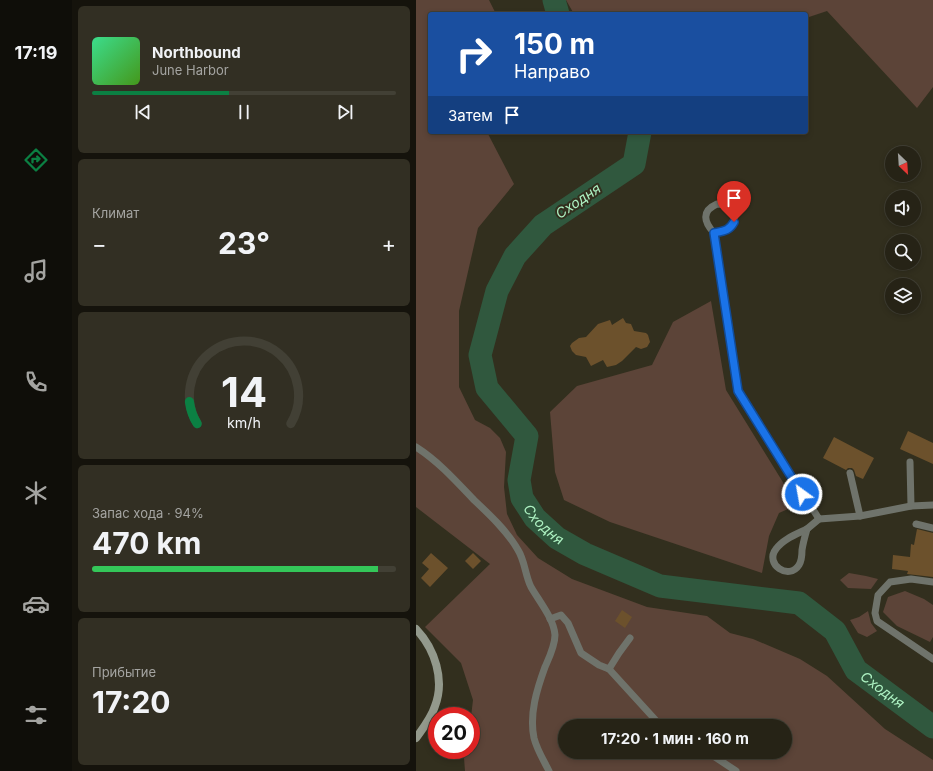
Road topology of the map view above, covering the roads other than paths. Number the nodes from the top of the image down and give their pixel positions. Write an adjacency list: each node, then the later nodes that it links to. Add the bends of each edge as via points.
1 (714, 233): 1 (lane, via 728,230 734,222 733,212 724,204 712,206 707,211 706,221); 8 (lane, via 738,391)
2 (416, 447): 13 (lane, via 443,468 496,522 518,549 530,585)
3 (910, 462): 6 (lane)
4 (850, 473): 7 (lane)
5 (933, 505): 6 (lane)
6 (911, 506): 7 (lane)
7 (860, 516): 8 (lane)
8 (819, 519): 11 (lane)
9 (916, 524): 10 (lane)
10 (933, 528)
11 (807, 529): 11 (lane, via 775,550 773,555 776,566 785,571 799,566)
12 (933, 582): 16 (lane, via 910,579 890,582 878,595 875,613 878,621)
13 (550, 619): 17 (lane, via 561,615 568,623 580,653); 21 (lane, via 555,636 532,714 534,738)
14 (416, 629): 19 (street, via 429,647 439,674 435,707)
15 (630, 638): 17 (lane)
16 (933, 659)
17 (609, 669): 18 (lane)
18 (655, 719)
19 (416, 738)
20 (718, 759): 22 (lane)
21 (550, 771)
22 (736, 771)

